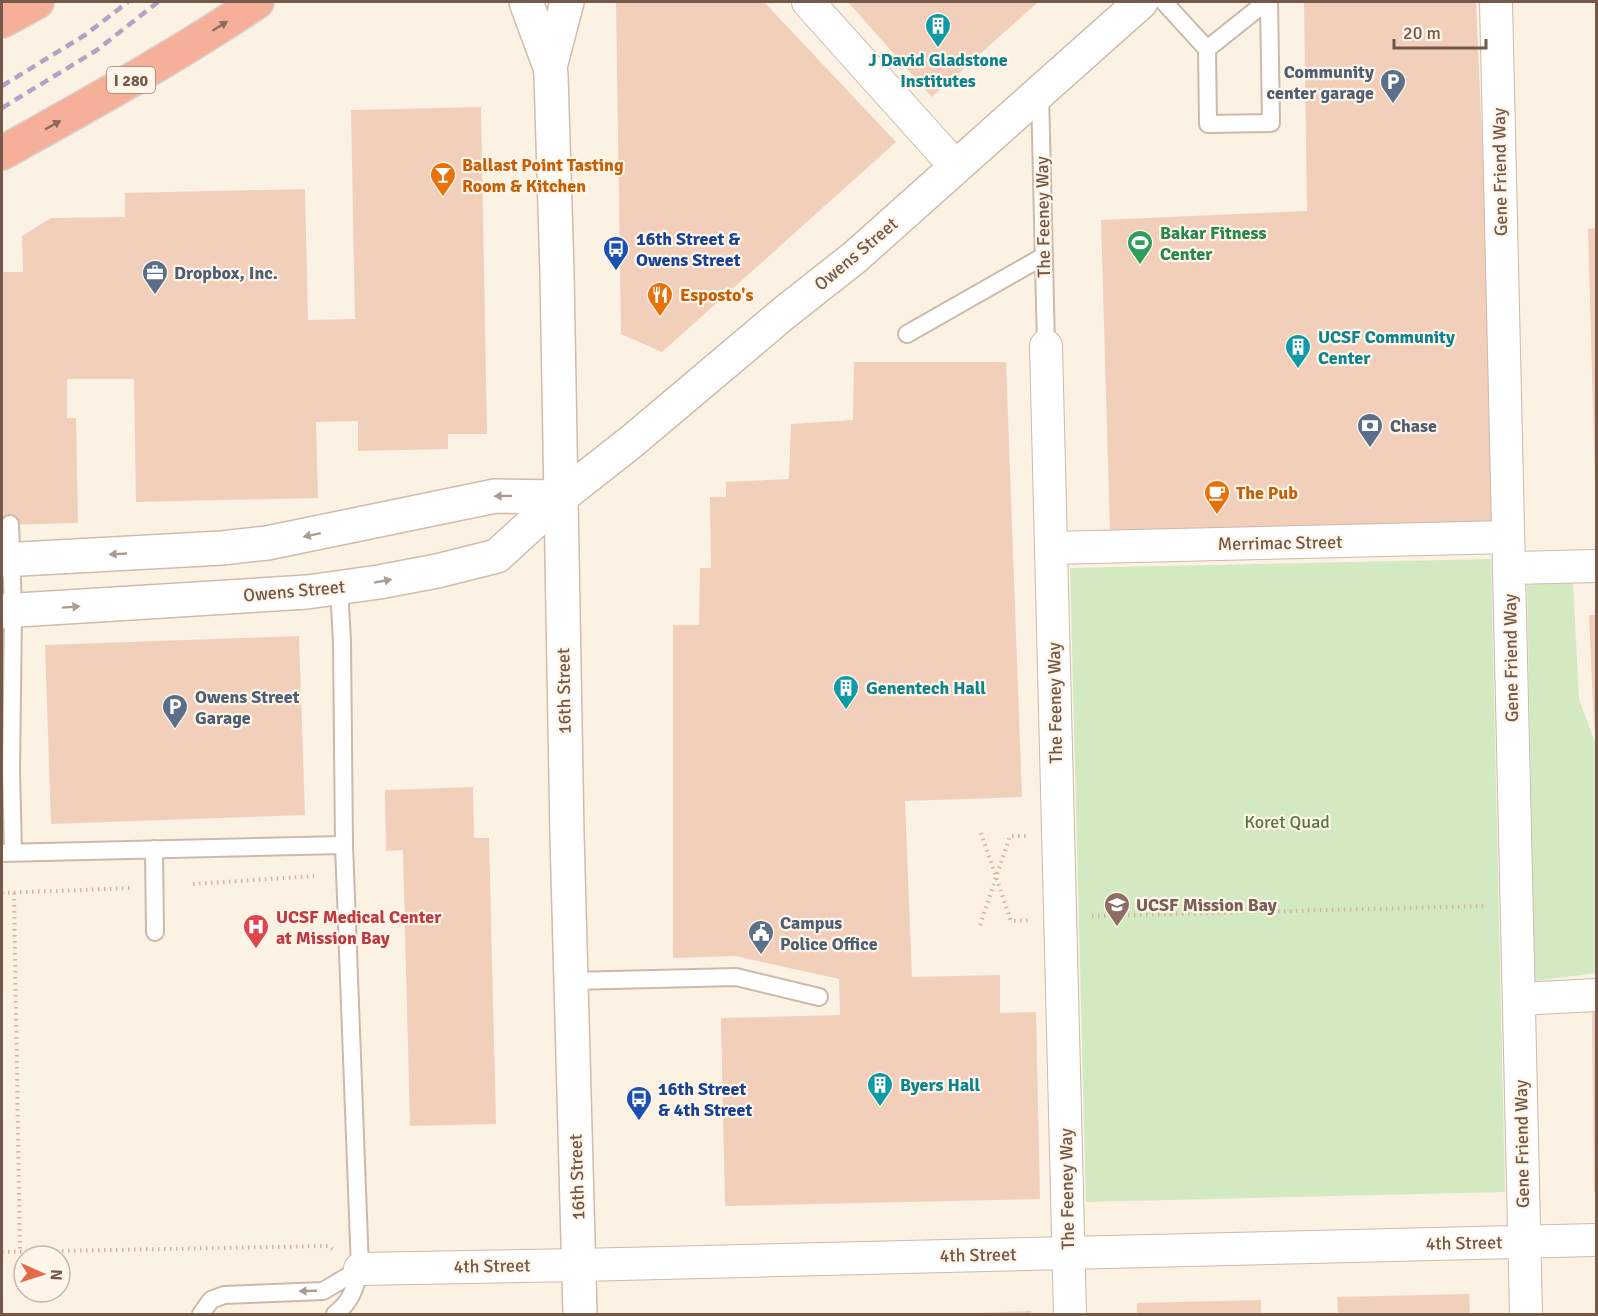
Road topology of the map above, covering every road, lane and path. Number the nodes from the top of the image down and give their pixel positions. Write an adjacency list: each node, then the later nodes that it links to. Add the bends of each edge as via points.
1 (37, 2): 10 (highway)
2 (256, 2): 14 (highway, I 280, one-way to 2, via 111,92)
3 (526, 2): 12 (street, 16th Street)
4 (567, 2): 12 (street, 16th Street)
5 (808, 2): 15 (street)
6 (1141, 2): 13 (street, Owens Street)
7 (1164, 2): 11 (lane)
8 (1268, 2): 11 (lane); 11 (lane, via 1271,123 1208,124)
9 (1496, 2): 21 (street, Gene Friend Way)
10 (2, 21)
11 (1208, 49)
12 (550, 67): 19 (street, 16th Street)
13 (1040, 92): 15 (street, Owens Street); 16 (lane, The Feeney Way)
14 (2, 153)
15 (956, 167): 19 (street, Owens Street, via 855,257)
16 (1044, 256): 17 (lane); 18 (lane, The Feeney Way)
17 (907, 334)
18 (1046, 346): 22 (street, The Feeney Way)
19 (561, 497): 23 (street, one-way to 23, via 495,496 267,543); 26 (street, Owens Street, one-way to 19, via 497,556); 44 (street, 16th Street)
20 (10, 524): 23 (lane)
21 (1508, 537): 22 (street, Merrimac Street); 25 (street, Gene Friend Way)
22 (1051, 548): 40 (street, The Feeney Way)
23 (7, 560): 27 (lane)
24 (1596, 566): 25 (street)
25 (1509, 568): 39 (street, Gene Friend Way)
26 (339, 588): 27 (street, Owens Street, one-way to 26); 30 (lane)
27 (7, 611): 32 (lane, via 11,770)
28 (981, 833): 34 (path)
29 (1010, 836): 34 (path)
30 (344, 845): 31 (lane); 54 (lane)
31 (154, 849): 32 (lane); 43 (lane)
32 (7, 852)
33 (314, 876): 35 (path)
34 (996, 878): 41 (path); 42 (path)
35 (193, 884)
36 (141, 887): 38 (path)
37 (2, 893): 38 (path)
38 (14, 893): 50 (path)
39 (1517, 905): 40 (path); 47 (street, Gene Friend Way)
40 (1060, 917): 52 (street, The Feeney Way)
41 (1011, 921)
42 (980, 925)
43 (155, 932)
44 (571, 981): 46 (lane, via 736,977); 53 (street, 16th Street)
45 (1596, 995): 47 (street)
46 (819, 997)
47 (1519, 999): 49 (street, Gene Friend Way)
48 (1596, 1240): 49 (street, 4th Street)
49 (1524, 1242): 52 (street, 4th Street); 59 (street, Gene Friend Way)
50 (20, 1244)
51 (72, 1251): 54 (path, via 328,1246)
52 (1068, 1253): 53 (street, 4th Street); 58 (street, The Feeney Way)
53 (580, 1265): 54 (street, 4th Street); 57 (street, 16th Street)
54 (360, 1269): 55 (lane, one-way to 55, via 322,1291 224,1295 211,1300); 56 (lane, via 354,1293)
55 (201, 1314)
56 (334, 1314)
57 (580, 1314)
58 (1070, 1314)
59 (1526, 1314)

